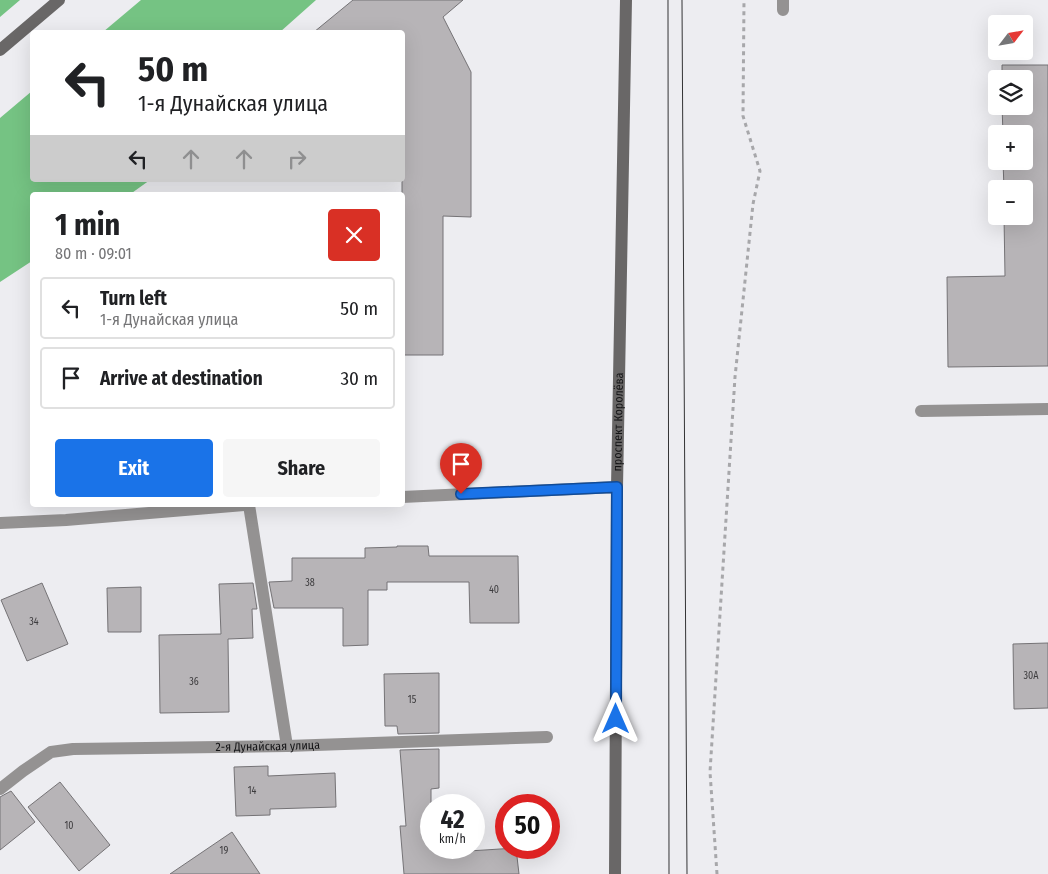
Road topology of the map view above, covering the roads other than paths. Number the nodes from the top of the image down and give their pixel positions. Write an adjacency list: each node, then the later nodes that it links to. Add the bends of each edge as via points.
1 (59, 0): 3 (main road)
2 (626, 0): 6 (main road, проспект Королёва)
3 (0, 50)
4 (1048, 409): 5 (street)
5 (921, 411)
6 (617, 487): 7 (street); 14 (main road, проспект Королёва)
7 (405, 497)
8 (220, 507): 10 (street)
9 (249, 507): 12 (street)
10 (0, 523)
11 (547, 738): 12 (street, 2-я Дунайская улица)
12 (287, 746): 13 (street, 2-я Дунайская улица, via 51,752)
13 (0, 789)
14 (615, 874)

